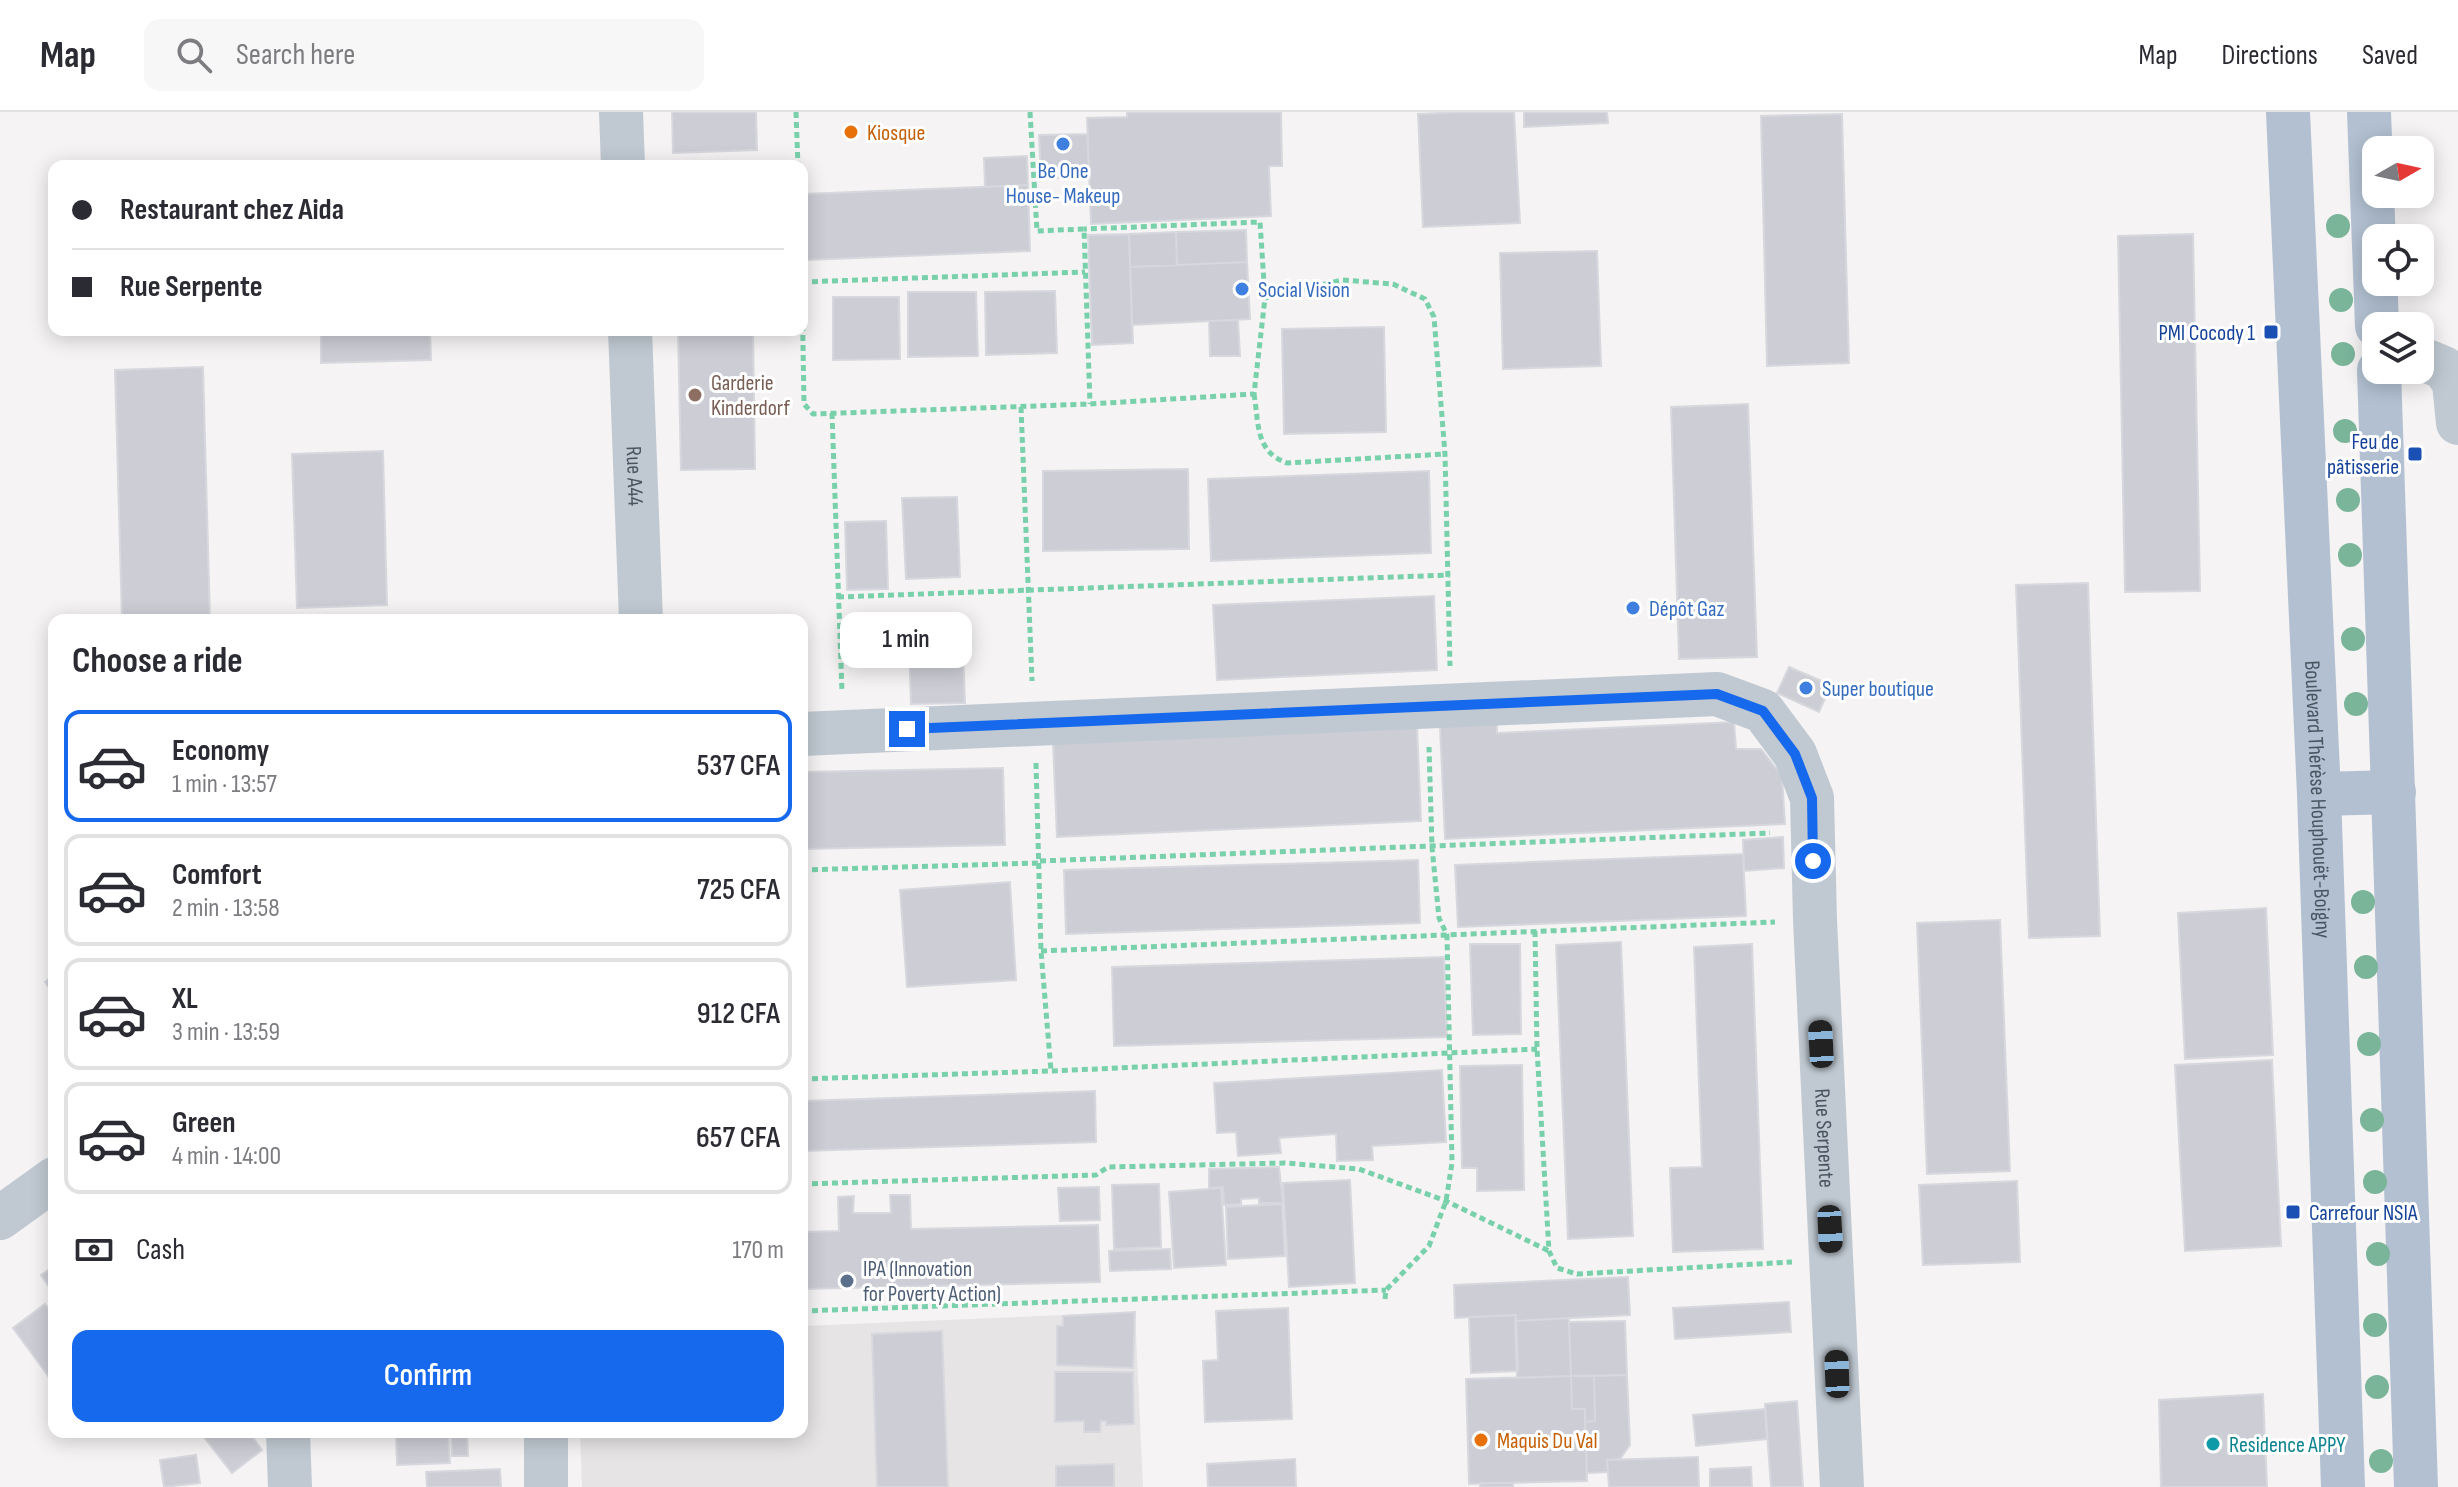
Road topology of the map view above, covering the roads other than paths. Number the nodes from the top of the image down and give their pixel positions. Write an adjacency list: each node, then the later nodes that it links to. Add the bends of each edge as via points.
1 (621, 112): 4 (street)
2 (2288, 112): 13 (main road, Boulevard Thérèse Houphouët-Boigny)
3 (2369, 112): 5 (main road)
4 (623, 160)
5 (2376, 312)
6 (630, 336): 10 (street, Rue A44)
7 (2434, 364): 9 (street, via 2454,383)
8 (2379, 384): 12 (main road)
9 (2458, 423)
10 (641, 614)
11 (823, 733): 20 (street, Rue Serpente, via 1717,694 1763,711 1795,754 1812,798)
12 (2394, 792): 13 (main road); 22 (main road)
13 (2319, 794): 21 (main road, Boulevard Thérèse Houphouët-Boigny)
14 (48, 1183): 15 (street)
15 (0, 1218)
16 (288, 1438): 18 (street)
17 (546, 1438): 19 (street)
18 (290, 1487)
19 (546, 1487)
20 (1842, 1487)
21 (2343, 1487)
22 (2416, 1487)

